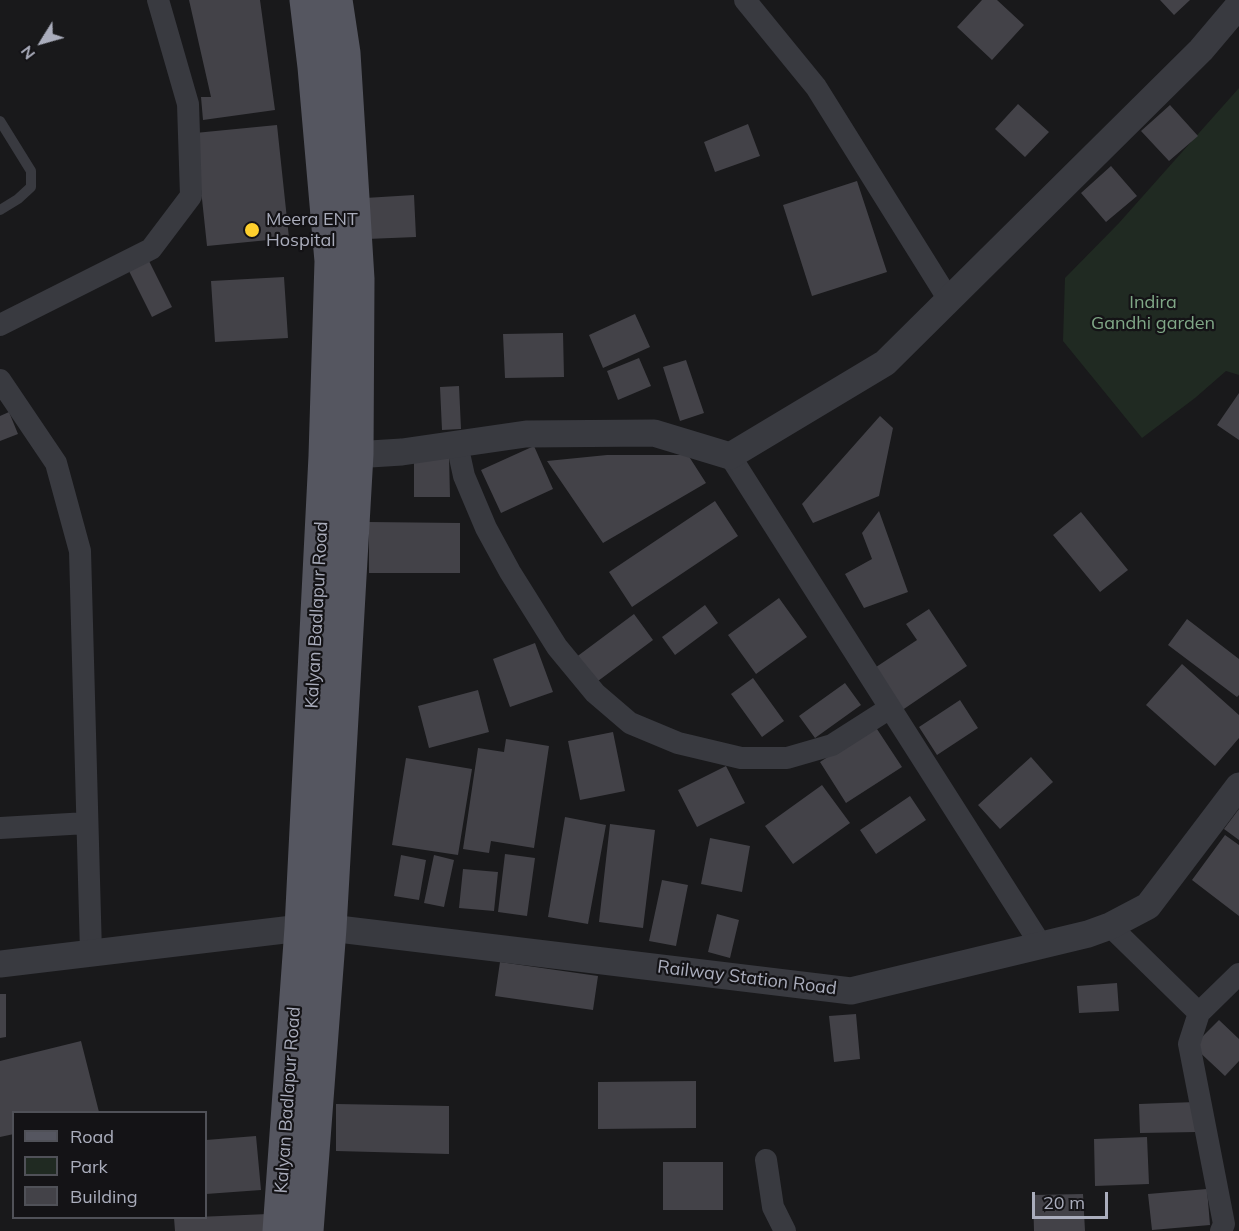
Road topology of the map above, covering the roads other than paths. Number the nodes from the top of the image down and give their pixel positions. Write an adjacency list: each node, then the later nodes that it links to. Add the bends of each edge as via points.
1 (158, 0): 9 (street, via 188,104 191,196 151,249)
2 (306, 0): 13 (main road, Kalyan Badlapur Road, via 331,261)
3 (336, 0): 12 (main road, Kalyan Badlapur Road, via 344,53 358,279)
4 (745, 0): 8 (street, via 816,87)
5 (1236, 10): 8 (street, via 1201,50)
6 (0, 121): 7 (lane, via 31,171 31,187)
7 (0, 210)
8 (949, 300): 14 (street, via 885,363)
9 (0, 325)
10 (0, 380): 17 (street, via 56,463 80,551)
11 (457, 444): 12 (street); 14 (street, via 526,434 654,433); 15 (street, via 464,476 486,528 516,581 557,647 595,693 630,723 678,743 741,758 787,758 832,745)
12 (357, 454): 13 (street); 20 (main road, Kalyan Badlapur Road)
13 (325, 456): 20 (main road, Kalyan Badlapur Road)
14 (730, 456): 15 (street)
15 (890, 708): 21 (street)
16 (1239, 786): 19 (street, Railway Station Road, via 1148,906)
17 (87, 823): 18 (street); 22 (street)
18 (0, 828)
19 (1110, 926): 21 (street, Railway Station Road); 25 (street)
20 (315, 928): 21 (street, Railway Station Road, via 851,991); 22 (street, Railway Station Road); 27 (main road, Kalyan Badlapur Road); 28 (main road, Kalyan Badlapur Road)
21 (1041, 945)
22 (91, 953): 23 (street, Railway Station Road)
23 (0, 964)
24 (1239, 974): 25 (street)
25 (1199, 1013): 30 (street, via 1189,1044 1224,1224)
26 (766, 1160): 29 (street, via 773,1208)
27 (279, 1231)
28 (307, 1231)
29 (785, 1231)
30 (1221, 1231)

